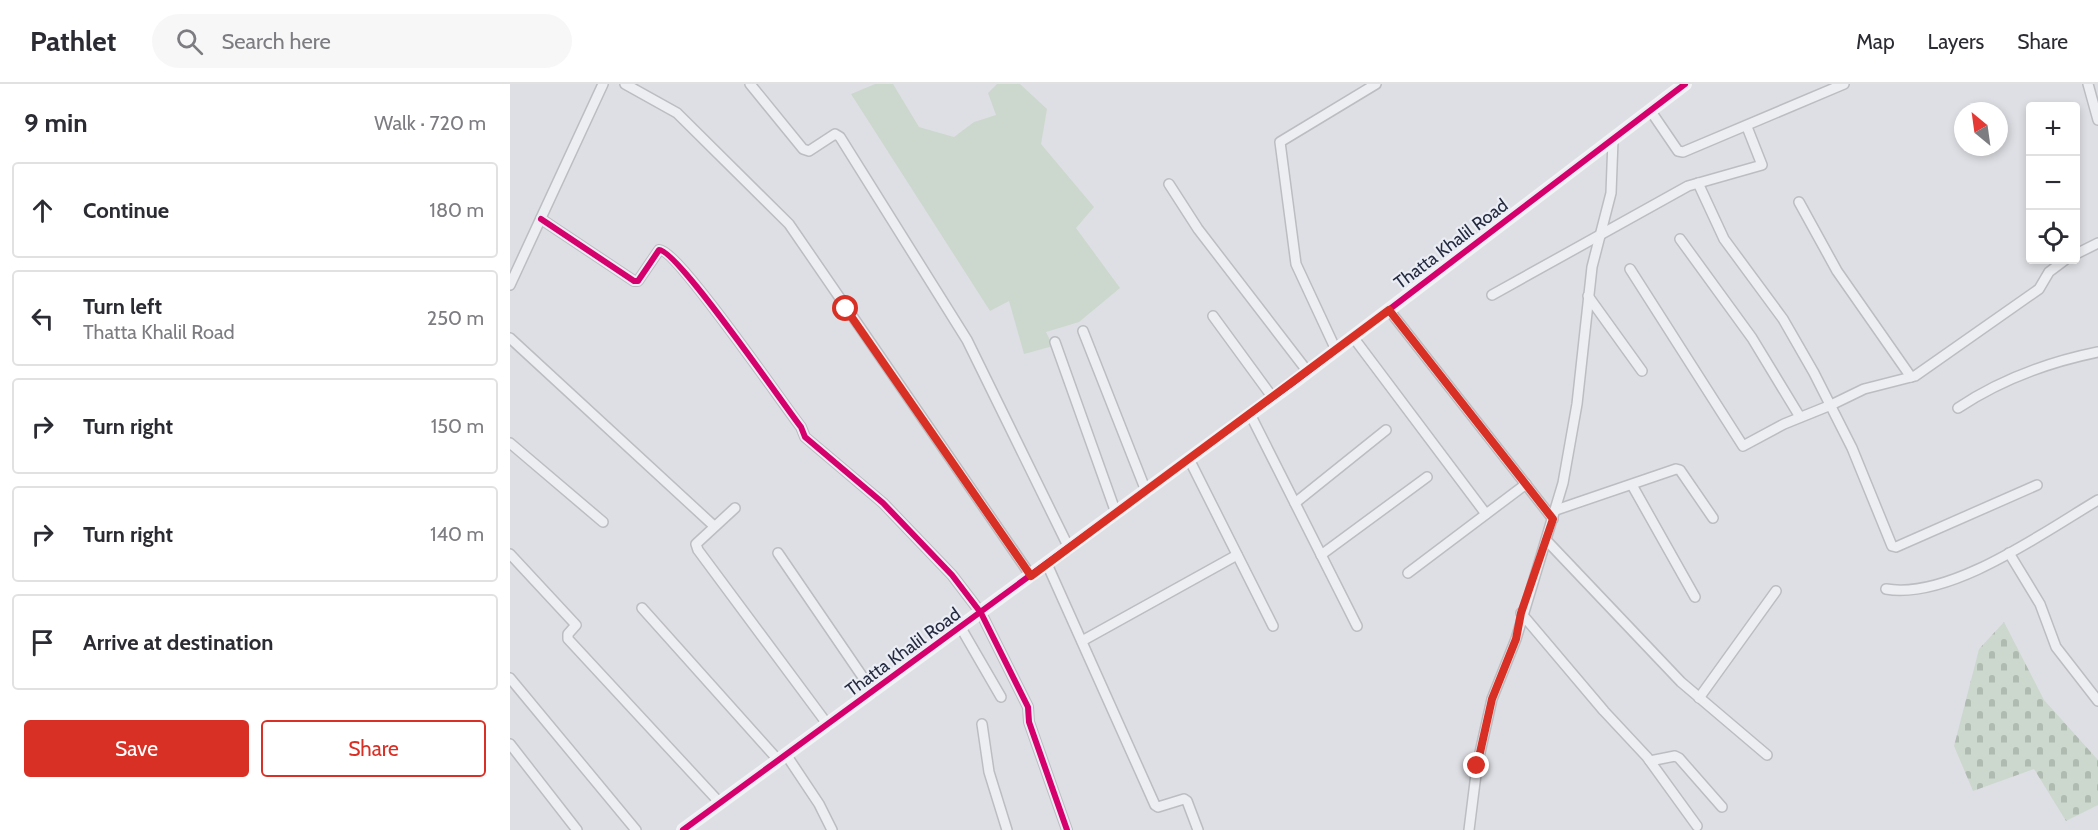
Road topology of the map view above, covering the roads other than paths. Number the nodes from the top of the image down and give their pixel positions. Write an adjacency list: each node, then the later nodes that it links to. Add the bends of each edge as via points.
1 (603, 84): 15 (street)
2 (625, 84): 67 (street, via 677,112 789,224)
3 (750, 84): 59 (street, via 803,148 809,151 835,134 840,137 967,340)
4 (1376, 84): 31 (street, via 1280,142 1296,264)
5 (1685, 84): 8 (street, Thatta Khalil Road)
6 (1844, 84): 10 (street)
7 (2088, 84): 9 (street)
8 (1650, 110): 10 (street, via 1678,151 1683,152); 11 (street, Thatta Khalil Road)
9 (2098, 120)
10 (1747, 127): 12 (street, via 1762,165)
11 (1613, 140): 16 (street, via 1611,193); 25 (street, Thatta Khalil Road)
12 (1698, 183): 16 (street); 37 (street, via 1724,240 1790,330)
13 (1169, 184): 34 (street, via 1198,229)
14 (1799, 202): 35 (street, via 1837,270)
15 (541, 219): 22 (street); 72 (street, via 634,281 638,281 660,250 670,254 703,291 805,437 883,503 952,575)
16 (1600, 235): 23 (street); 24 (street)
17 (1680, 239): 40 (street, via 1752,338)
18 (2098, 243): 19 (street)
19 (2080, 252)
20 (2060, 264): 35 (street, via 2049,272 2039,289)
21 (1630, 269): 40 (street, via 1743,446)
22 (511, 279)
23 (1492, 295)
24 (1588, 296): 33 (street); 54 (street, via 1577,404)
25 (1389, 310): 28 (street, Thatta Khalil Road); 45 (street)
26 (1213, 316): 36 (street)
27 (1083, 331): 48 (street)
28 (1353, 337): 31 (street, Thatta Khalil Road); 53 (street)
29 (510, 338): 57 (street)
30 (1054, 342): 52 (street)
31 (1336, 350): 34 (street, Thatta Khalil Road)
32 (2098, 352): 38 (street, via 2031,371 1992,387)
33 (1642, 371)
34 (1308, 372): 36 (street, Thatta Khalil Road)
35 (1911, 377): 37 (street, via 1864,389)
36 (1273, 398): 39 (street, Thatta Khalil Road)
37 (1831, 405): 40 (street); 47 (street, via 1892,546)
38 (1958, 408)
39 (1250, 414): 43 (street, Thatta Khalil Road); 50 (street)
40 (1800, 417)
41 (1386, 430): 50 (street)
42 (510, 443): 56 (street)
43 (1189, 459): 48 (street, Thatta Khalil Road); 63 (street)
44 (1427, 477): 64 (street)
45 (1526, 484): 53 (street); 54 (street)
46 (1632, 485): 54 (street); 55 (street, via 1680,470); 70 (street)
47 (2037, 485)
48 (1146, 491): 52 (street, Thatta Khalil Road)
49 (2098, 500): 61 (street)
50 (1295, 503): 64 (street)
51 (735, 508): 57 (street)
52 (1116, 513): 59 (street, Thatta Khalil Road)
53 (1486, 514): 66 (street)
54 (1554, 515): 58 (street)
55 (1713, 518)
56 (603, 522)
57 (714, 526): 84 (street, via 696,544 698,550)
58 (1547, 541): 73 (street); 81 (street)
59 (1069, 548): 65 (street, Thatta Khalil Road)
60 (778, 553): 79 (street)
61 (2009, 553): 68 (street, via 1942,583 1906,592); 82 (street, via 2040,604 2056,647)
62 (510, 554): 89 (street, via 576,626 568,639)
63 (1237, 555): 74 (street); 77 (street)
64 (1322, 555): 75 (street)
65 (1047, 564): 67 (street, Thatta Khalil Road); 77 (street)
66 (1408, 573)
67 (1031, 576): 72 (street, Thatta Khalil Road)
68 (1886, 590)
69 (1776, 591): 81 (street)
70 (1695, 597)
71 (642, 608): 87 (street)
72 (981, 613): 76 (street, Thatta Khalil Road); 97 (street, via 1028,707 1029,722)
73 (1521, 613): 88 (street); 99 (street, via 1516,639 1492,699 1477,766)
74 (1273, 626)
75 (1357, 626)
76 (961, 628): 79 (street, Thatta Khalil Road); 80 (street)
77 (1082, 641): 98 (street, via 1155,805 1184,799)
78 (510, 678): 93 (street)
79 (873, 692): 84 (street, Thatta Khalil Road)
80 (1001, 697)
81 (1699, 698): 86 (street)
82 (2098, 701)
83 (982, 724): 96 (street, via 989,772)
84 (828, 725): 87 (street, Thatta Khalil Road)
85 (510, 744): 92 (street)
86 (1767, 755)
87 (783, 759): 89 (street, Thatta Khalil Road); 95 (street, via 819,804)
88 (1650, 761): 90 (street, via 1679,758); 91 (street)
89 (720, 804): 94 (street, Thatta Khalil Road)
90 (1722, 807)
91 (1697, 826)
92 (577, 830)
93 (636, 830)
94 (683, 830)
95 (832, 830)
96 (1007, 830)
97 (1067, 830)
98 (1198, 830)
99 (1469, 830)

